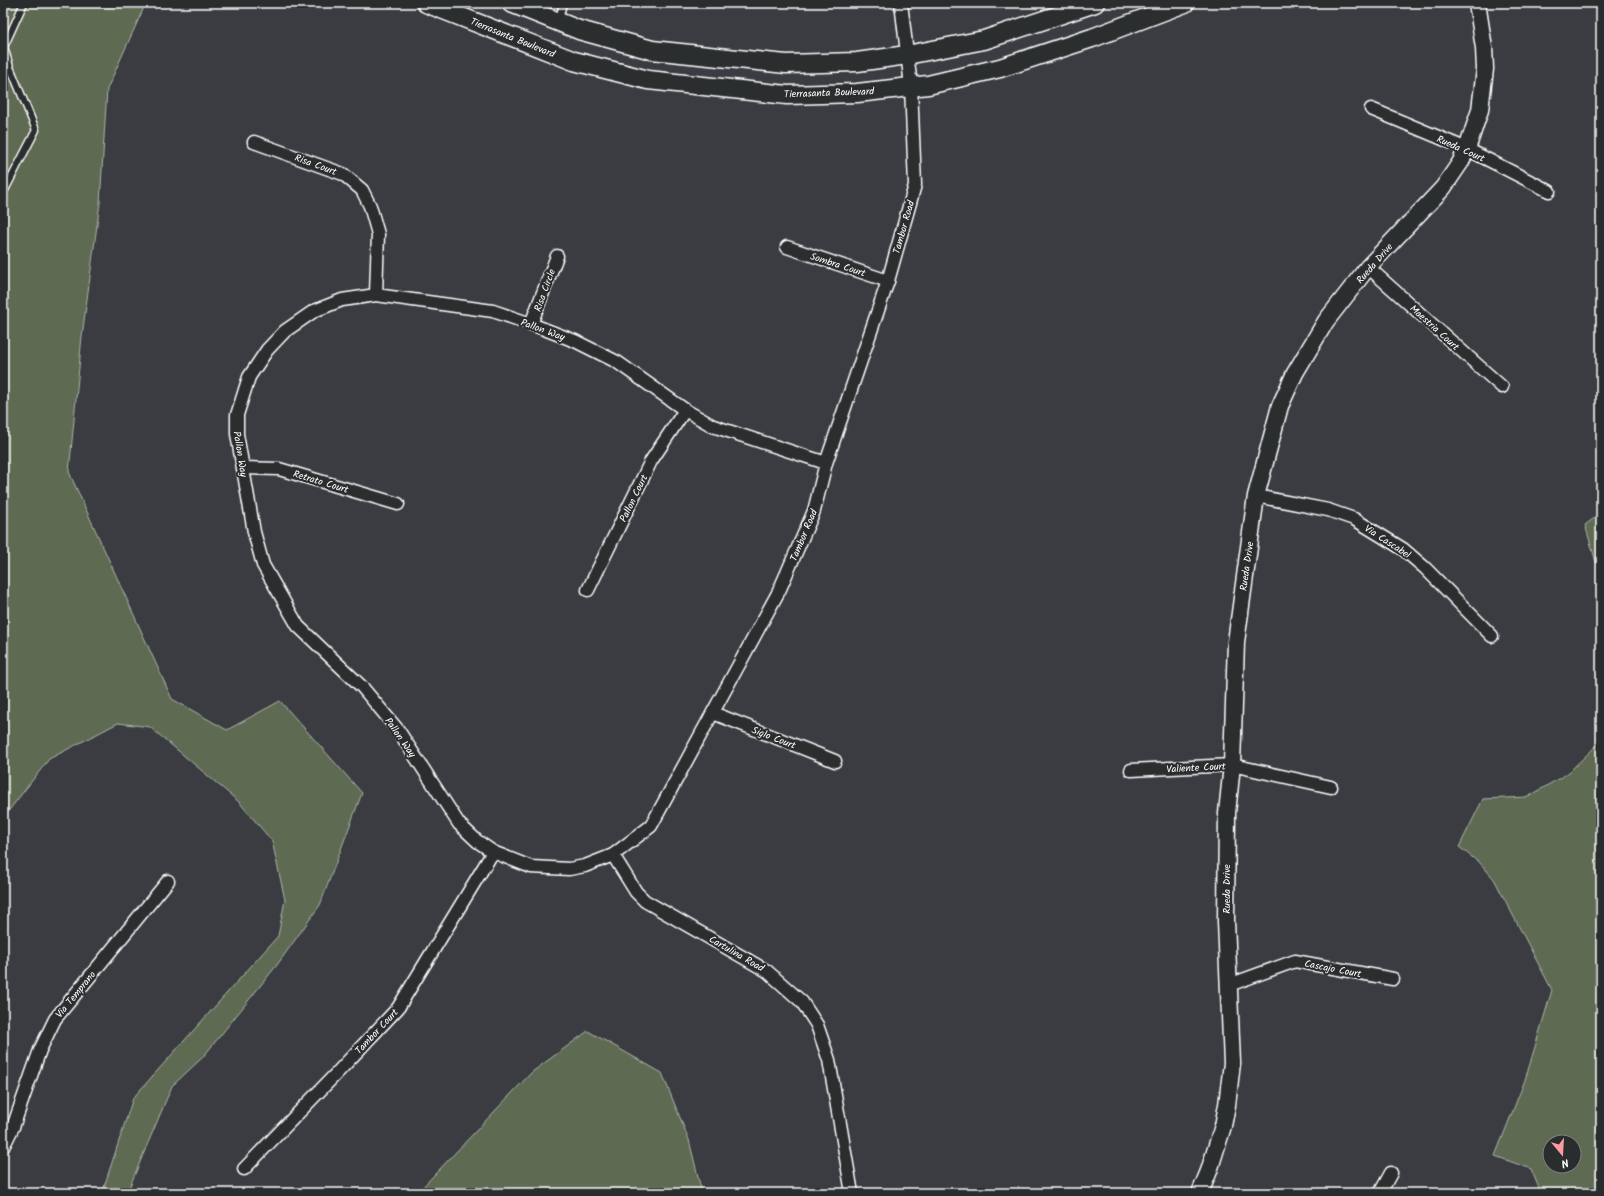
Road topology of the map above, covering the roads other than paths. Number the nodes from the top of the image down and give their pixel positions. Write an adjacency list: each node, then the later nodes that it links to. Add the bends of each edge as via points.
1 (24, 3): 15 (lane, via 4,47 36,130)
2 (426, 3): 11 (main road, Tierrasanta Boulevard, via 574,61 648,80 787,94 857,93)
3 (511, 3): 9 (main road)
4 (563, 3): 9 (lane)
5 (901, 3): 10 (street, Tambor Road)
6 (1095, 3): 10 (main road, via 984,40)
7 (1185, 3): 11 (main road, Tierrasanta Boulevard, via 1092,38 1000,68 928,85)
8 (1477, 3): 14 (street, Rueda Drive, via 1485,68 1480,110)
9 (559, 22): 10 (main road, via 652,50 786,64 857,62)
10 (907, 55): 11 (street, Tambor Road)
11 (911, 86): 20 (street, Tambor Road, via 915,185)
12 (1371, 109): 14 (street, Rueda Court)
13 (254, 142): 21 (street, Risa Court, via 343,174 362,190 370,206 378,234)
14 (1467, 149): 16 (street, Rueda Court); 19 (street, Rueda Drive, via 1443,188)
15 (3, 190)
16 (1549, 191)
17 (787, 248): 20 (street, Sombra Court)
18 (556, 256): 22 (street, Risa Circle)
19 (1368, 267): 23 (street, Maestria Court); 27 (street, Rueda Drive, via 1326,321 1295,372 1280,406)
20 (888, 281): 25 (street, Tambor Road)
21 (376, 295): 22 (street, Pallon Way, via 493,311); 26 (street, Pallon Way, via 342,300 314,311 285,331 267,350 249,377 237,415 237,434)
22 (531, 324): 24 (street, Pallon Way, via 575,341 617,362)
23 (1502, 387)
24 (685, 410): 25 (street, Pallon Way, via 713,426); 29 (street, Pallon Court, via 651,461)
25 (826, 464): 31 (street, Tambor Road, via 814,511 779,591)
26 (244, 468): 28 (street, Retrato Court, via 279,469); 36 (street, Pallon Way, via 254,532 263,565 298,626 362,687 398,730 459,824)
27 (1256, 496): 30 (street, Via Cascabel, via 1328,510 1354,519 1404,549); 33 (street, Rueda Drive, via 1236,642)
28 (398, 504)
29 (588, 590)
30 (1492, 636)
31 (713, 713): 32 (street, Siglo Court); 37 (street, Tambor Road, via 651,826)
32 (835, 761)
33 (1232, 765): 34 (street, Valiente Court); 35 (street, Valiente Court); 40 (street, Rueda Drive, via 1227,813 1226,921)
34 (1131, 770)
35 (1331, 787)
36 (493, 852): 37 (street, Tambor Road, via 531,867 568,869 585,866); 42 (street, Tambor Court, via 398,1008)
37 (613, 855): 44 (street, Cartulina Road, via 636,892 645,901 767,970 802,1002 817,1025 829,1060)
38 (168, 881): 41 (street, Via Temprano, via 55,1020 40,1050 13,1127)
39 (1393, 979): 40 (street, Cascajo Court, via 1295,961)
40 (1230, 985): 45 (street, Rueda Drive, via 1232,1063 1228,1105 1218,1146)
41 (3, 1147)
42 (244, 1169)
43 (1391, 1173): 46 (street)
44 (852, 1193)
45 (1200, 1193)
46 (1380, 1193)

